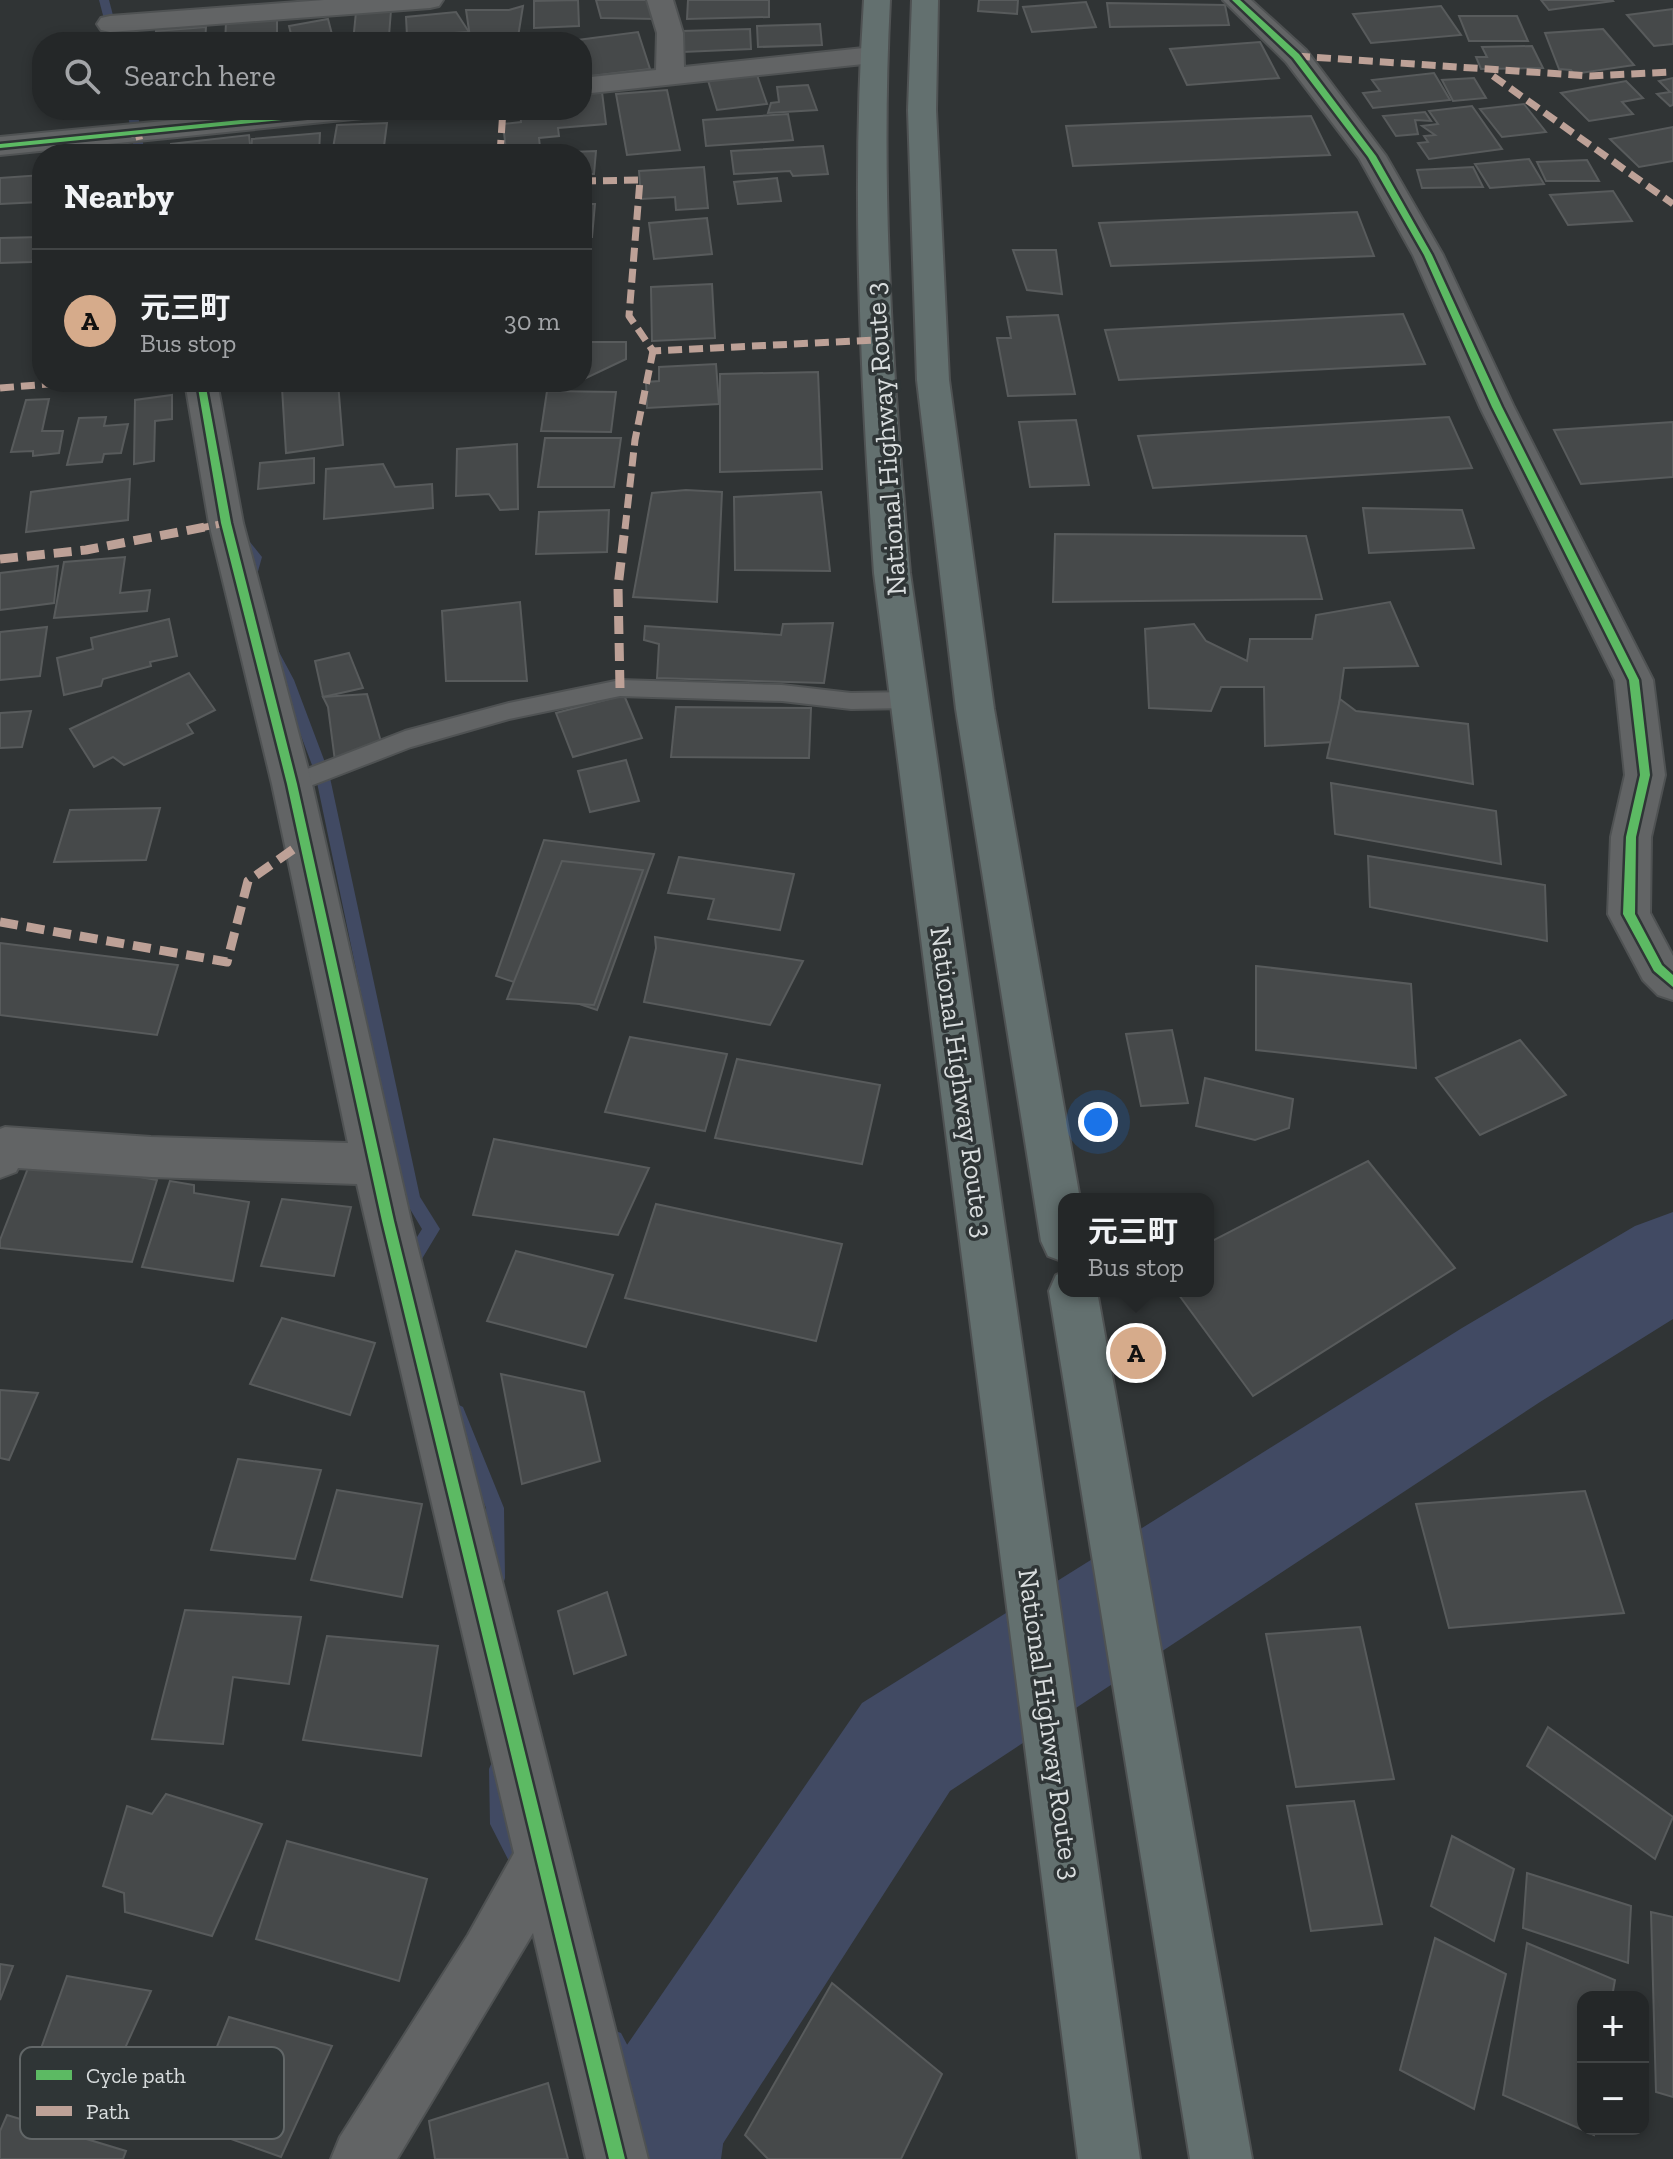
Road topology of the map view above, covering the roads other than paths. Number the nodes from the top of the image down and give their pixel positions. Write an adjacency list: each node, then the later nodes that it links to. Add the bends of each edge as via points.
1 (430, 0): 6 (street)
2 (660, 0): 8 (street, via 670,33)
3 (877, 0): 7 (highway, National Highway Route 3)
4 (925, 0): 19 (highway, National Highway Route 3, via 922,110 933,380 975,709)
5 (1236, 0): 16 (street, via 1296,56 1372,156 1428,255 1497,407 1634,680 1645,775 1631,837 1629,914 1658,968)
6 (110, 22)
7 (873, 55): 8 (street); 14 (highway, National Highway Route 3, via 869,172 878,385 892,573)
8 (670, 76): 9 (street)
9 (592, 85)
10 (260, 120): 11 (street)
11 (137, 132): 12 (street)
12 (0, 146)
13 (203, 392): 15 (street, via 226,523)
14 (910, 700): 15 (lane, via 620,688 420,736); 24 (highway, National Highway Route 3)
15 (292, 784): 18 (street)
16 (1673, 982)
17 (0, 1158): 18 (street, via 5,1147)
18 (375, 1164): 21 (street)
19 (1058, 1205)
20 (1074, 1297): 25 (highway)
21 (543, 1857): 22 (street, via 489,1956); 23 (street)
22 (362, 2159)
23 (617, 2159)
24 (1109, 2159)
25 (1221, 2159)

